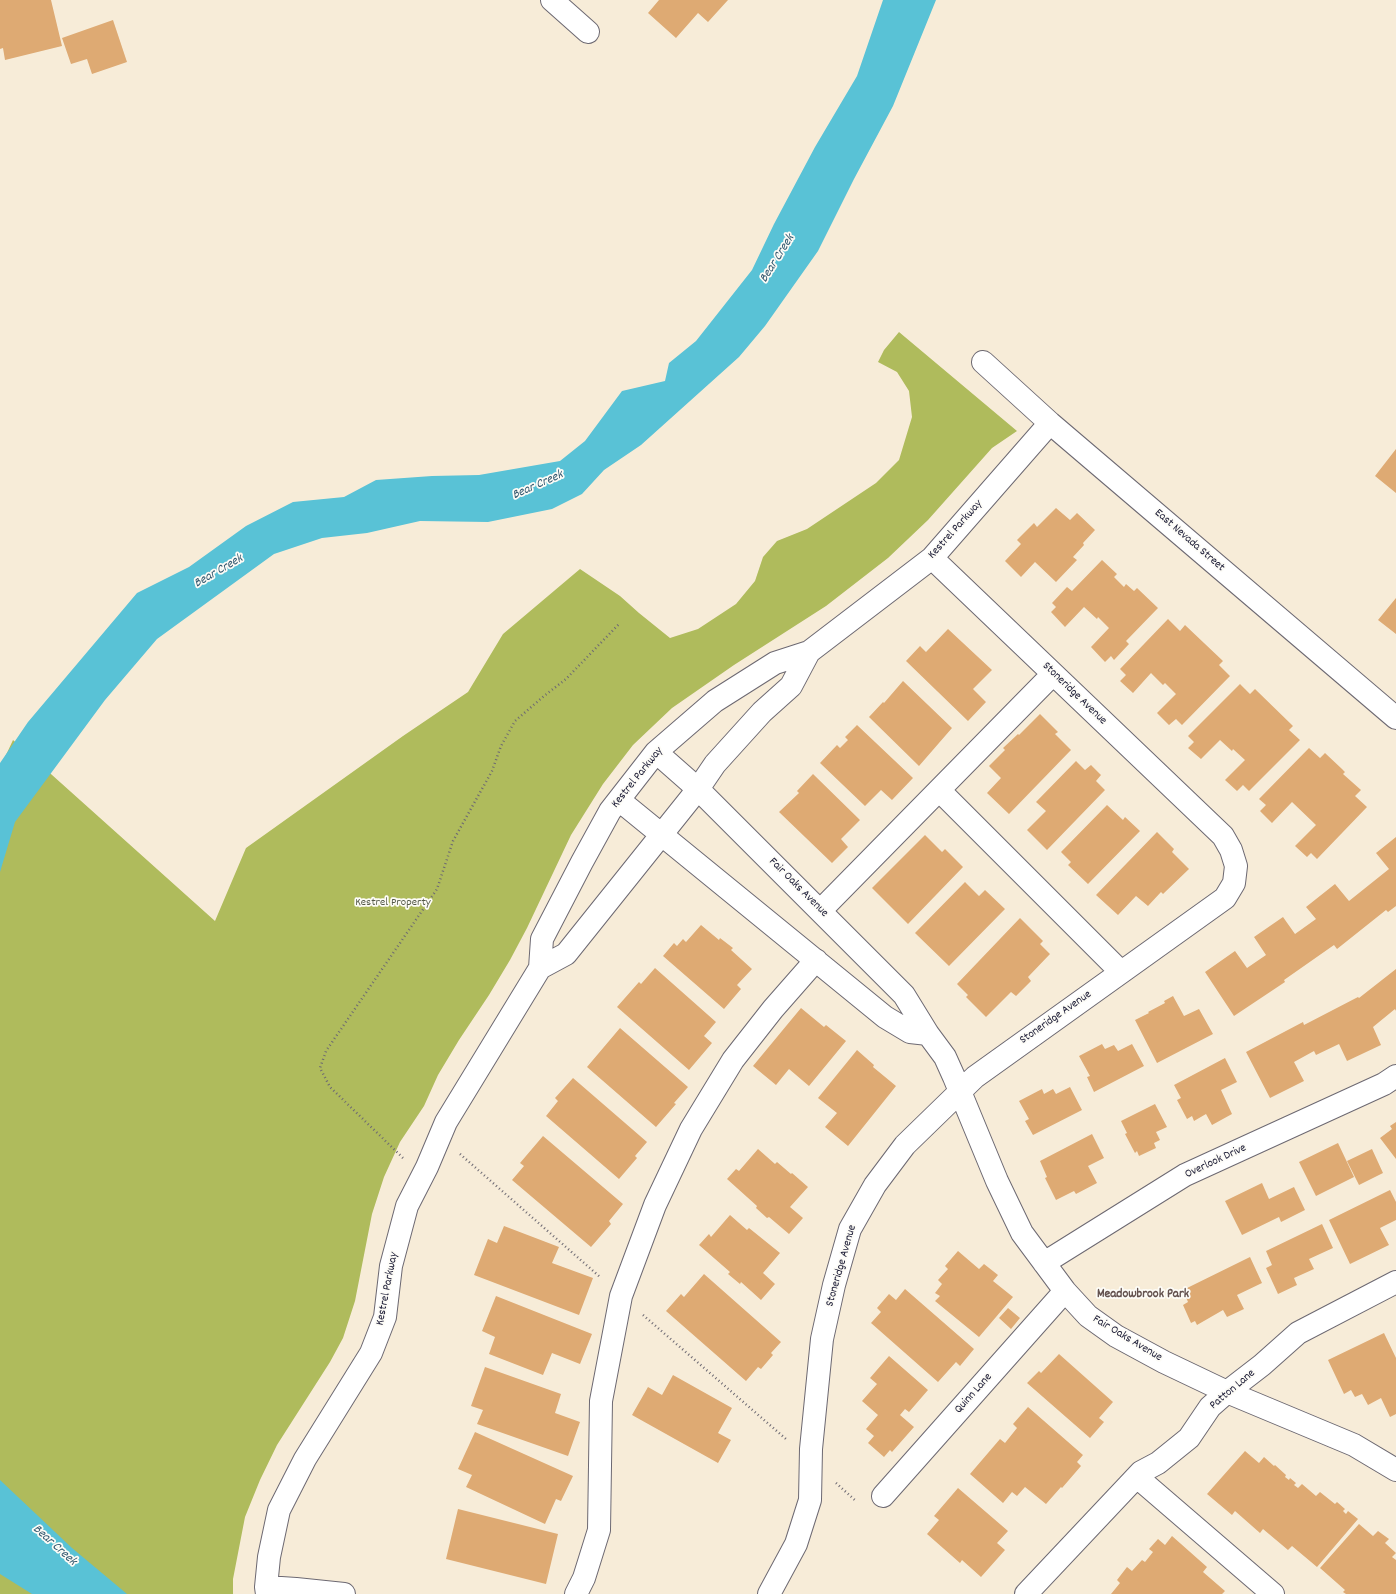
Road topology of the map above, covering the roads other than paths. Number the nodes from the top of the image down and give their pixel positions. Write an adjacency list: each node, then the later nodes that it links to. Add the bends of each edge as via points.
1 (552, 0): 2 (street)
2 (588, 32)
3 (982, 362): 4 (street, East Nevada Street)
4 (1050, 422): 5 (street, Kestrel Parkway); 8 (street, East Nevada Street)
5 (932, 558): 6 (street, Kestrel Parkway); 7 (street, Stoneridge Avenue)
6 (810, 652): 9 (street, Kestrel Parkway, via 775,663 715,701); 10 (street, Kestrel Parkway, via 791,686 762,712 715,764)
7 (1053, 674): 11 (street); 17 (street, Stoneridge Avenue, via 1223,836 1236,866 1234,883 1225,898)
8 (1396, 718)
9 (656, 752): 10 (street, Fair Oaks Avenue); 12 (street, Kestrel Parkway)
10 (698, 789): 13 (street, Kestrel Parkway); 14 (street, Fair Oaks Avenue)
11 (939, 790): 14 (street); 17 (street)
12 (619, 800): 13 (street); 16 (street, Kestrel Parkway, via 610,811 542,939)
13 (660, 834): 15 (street); 16 (street, Kestrel Parkway, via 566,954)
14 (820, 911): 18 (street, Fair Oaks Avenue, via 904,995)
15 (816, 960): 18 (street, via 885,1017 910,1032); 30 (street, via 733,1060 691,1129 655,1205 622,1296 601,1401 599,1530 584,1578)
16 (540, 968): 28 (street, Kestrel Parkway, via 446,1122 407,1206 391,1266 385,1317 367,1360 305,1459 279,1510 269,1556)
17 (1121, 972): 20 (street, Stoneridge Avenue, via 992,1063)
18 (928, 1034): 20 (street, Fair Oaks Avenue, via 945,1057)
19 (1396, 1076): 21 (street, Overlook Drive, via 1384,1084 1185,1175)
20 (960, 1091): 21 (street, Fair Oaks Avenue, via 997,1181 1022,1232); 31 (street, Stoneridge Avenue, via 905,1145 875,1185 850,1229 822,1340 810,1500 796,1544)
21 (1044, 1263): 23 (street, Fair Oaks Avenue)
22 (1396, 1282): 24 (street, Patton Lane, via 1298,1333)
23 (1065, 1291): 24 (street, Fair Oaks Avenue, via 1088,1316 1116,1336); 27 (street, Quinn Lane)
24 (1227, 1392): 25 (street, Fair Oaks Avenue, via 1354,1446); 26 (street, Patton Lane, via 1210,1407 1190,1438)
25 (1396, 1470)
26 (1137, 1477): 32 (street, Patton Lane); 33 (street)
27 (883, 1496)
28 (266, 1591): 29 (street, via 296,1589)
29 (344, 1594)
30 (576, 1594)
31 (769, 1594)
32 (1026, 1594)
33 (1273, 1594)

